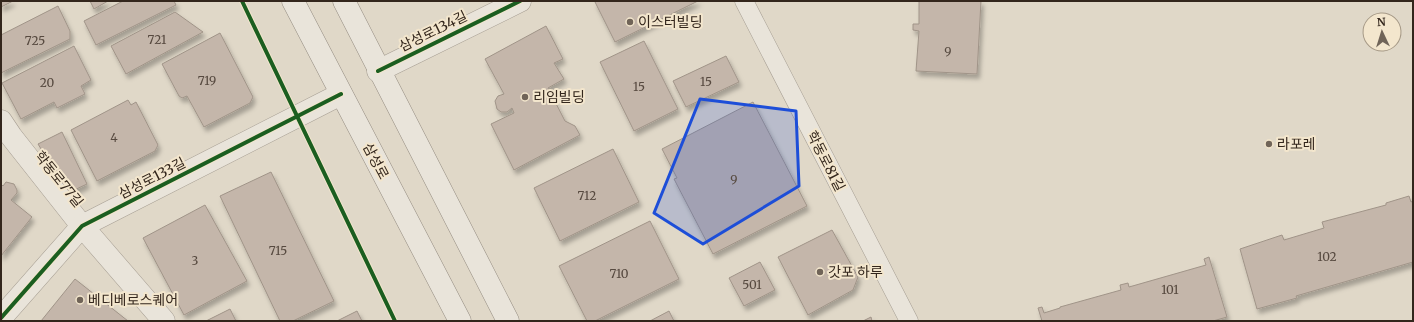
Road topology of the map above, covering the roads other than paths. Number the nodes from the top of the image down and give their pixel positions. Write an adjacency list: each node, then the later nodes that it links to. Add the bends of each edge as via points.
1 (293, 1): 6 (street, 삼성로)
2 (344, 1): 5 (street)
3 (520, 1): 5 (street, 삼성로134길)
4 (744, 1): 13 (lane, 학동로81길)
5 (378, 71): 12 (street)
6 (341, 94): 8 (street, 삼성로133길); 11 (street, 삼성로)
7 (1, 121): 8 (street, 학동로77길, via 10,136)
8 (82, 226): 9 (street, 삼성로133길); 10 (street, 학동로77길)
9 (1, 318)
10 (164, 321)
11 (460, 321)
12 (508, 321)
13 (909, 321)

